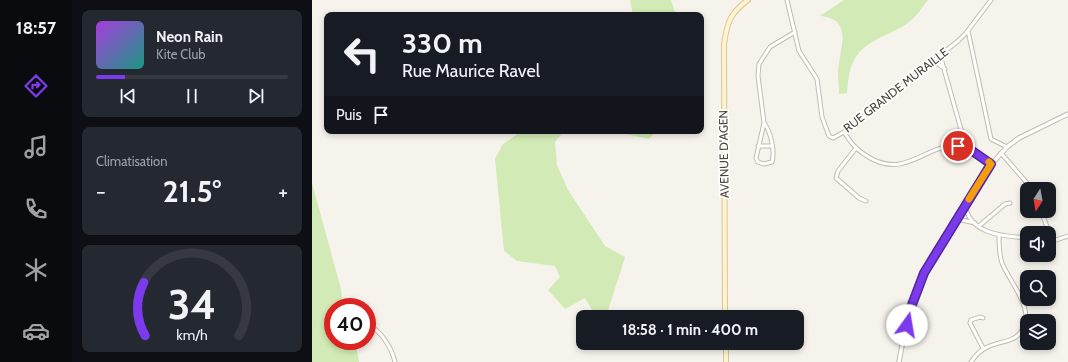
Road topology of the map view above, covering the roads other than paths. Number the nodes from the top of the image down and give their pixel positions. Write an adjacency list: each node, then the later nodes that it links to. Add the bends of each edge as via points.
1 (748, 0): 31 (main road, AVENUE D'AGEN, via 728,21 724,44)
2 (787, 0): 5 (street, RUE GRANDE MURAILLE)
3 (991, 0): 4 (street, RUE GRANDE MURAILLE)
4 (968, 31): 6 (street, RUE GRANDE MURAILLE); 17 (street, via 991,139)
5 (795, 32): 10 (street, via 770,47 759,64 758,76); 11 (street, RUE GRANDE MURAILLE, via 799,51 817,79 826,130 832,138)
6 (940, 55): 7 (street, RUE GRANDE MURAILLE); 8 (street)
7 (931, 62): 8 (street); 11 (street, RUE GRANDE MURAILLE)
8 (945, 69): 12 (street)
9 (1068, 114): 17 (street, via 1031,131)
10 (764, 123): 13 (street); 14 (street)
11 (844, 132): 18 (street)
12 (963, 137): 15 (street, via 960,142); 16 (street)
13 (758, 146): 14 (street); 14 (street, via 756,158 764,164 772,160)
14 (772, 146)
15 (944, 147): 16 (street); 18 (street, via 900,165 876,161)
16 (966, 147): 20 (street)
17 (1007, 147): 19 (street)
18 (856, 148): 22 (street, via 838,171 836,178)
19 (1000, 153): 20 (street); 21 (street)
20 (991, 164): 24 (street)
21 (1027, 182)
22 (866, 201)
23 (1010, 203): 26 (street, via 1005,204)
24 (965, 205): 25 (street); 26 (street)
25 (957, 219): 26 (street); 38 (street, via 919,286 908,313)
26 (978, 225): 27 (street, via 987,232)
27 (999, 235): 29 (street); 34 (street, via 1002,261 1024,305 1026,320 1019,335)
28 (1068, 236): 30 (street)
29 (1020, 237)
30 (1056, 239)
31 (725, 310)
32 (983, 318): 34 (street, via 976,318 970,323)
33 (376, 331): 36 (street, via 392,350)
34 (983, 348): 39 (street)
35 (726, 350): 37 (main road)
36 (395, 362)
37 (726, 362)
38 (899, 362)
39 (971, 362)

